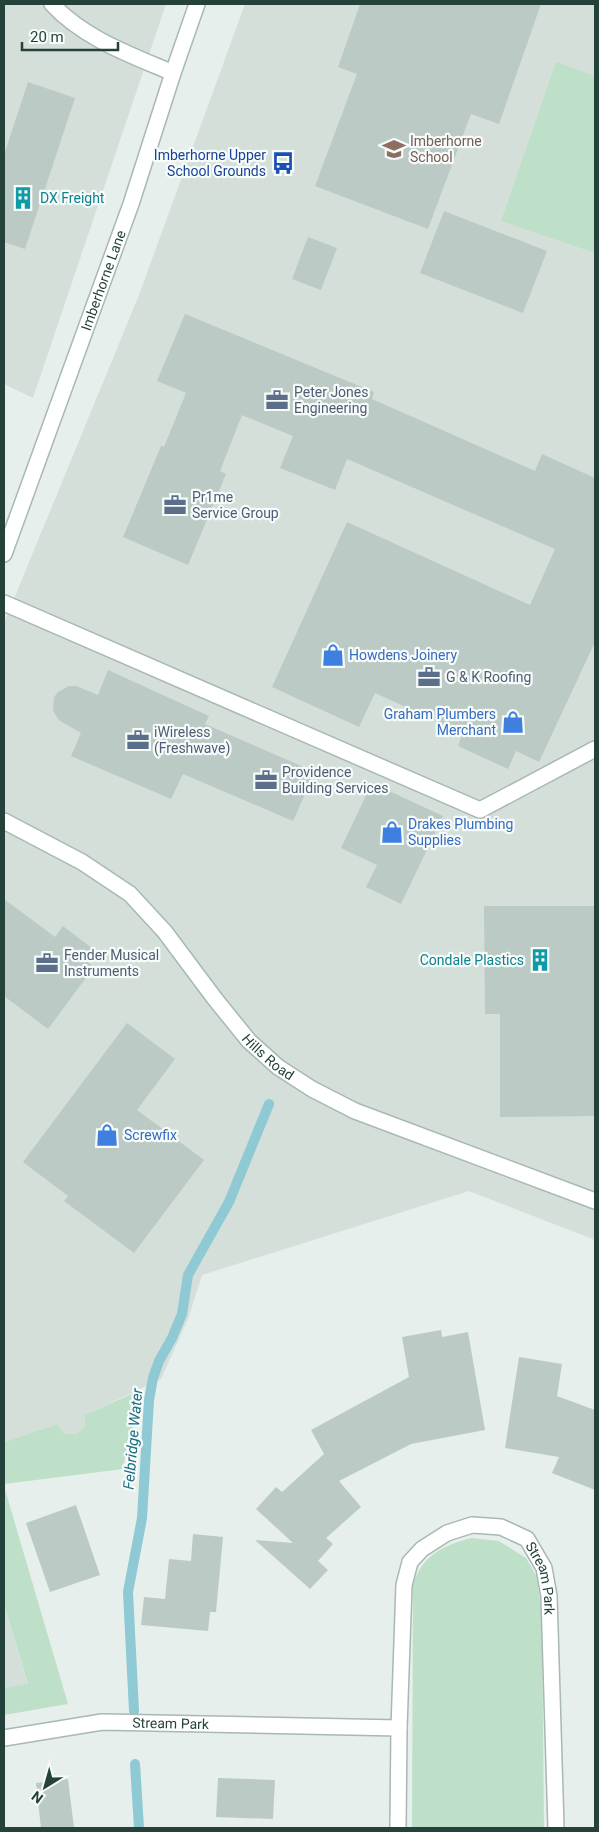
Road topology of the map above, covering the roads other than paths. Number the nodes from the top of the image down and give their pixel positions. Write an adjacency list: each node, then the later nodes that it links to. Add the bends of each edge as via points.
1 (52, 4): 3 (street, via 63,16 112,47)
2 (197, 4): 3 (street, Imberhorne Lane)
3 (173, 73): 4 (street, Imberhorne Lane, via 132,204)
4 (4, 554)
5 (4, 603): 6 (street, via 480,810)
6 (595, 750)
7 (4, 821): 8 (street, Hills Road, via 82,862 130,894 165,932 249,1041 278,1068 355,1111)
8 (595, 1201)
9 (399, 1728): 10 (street, Stream Park, via 102,1722); 11 (street, Stream Park); 12 (street, Stream Park, via 404,1585 410,1562 422,1549 447,1532 472,1524 501,1527 527,1539 544,1568 549,1596)
10 (4, 1738)
11 (398, 1828)
12 (556, 1828)

